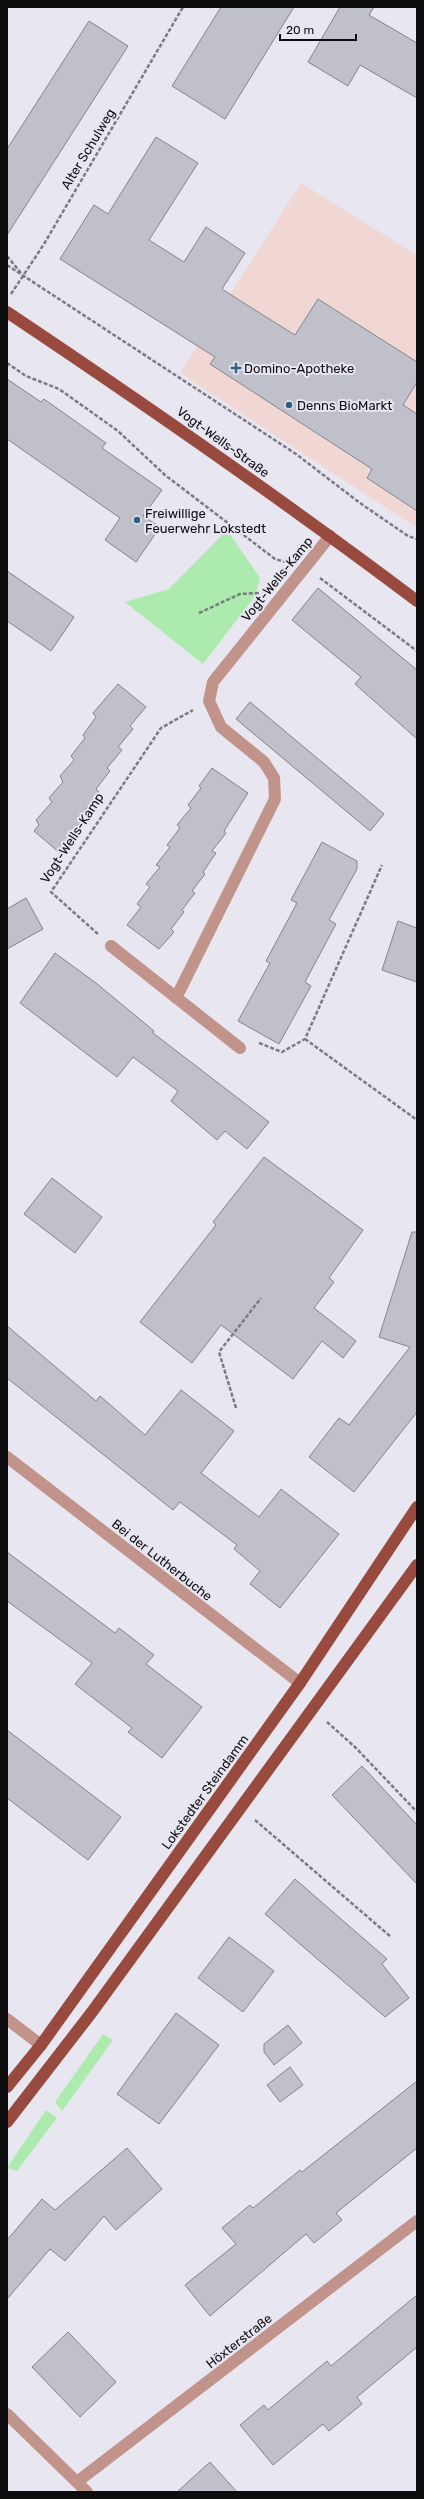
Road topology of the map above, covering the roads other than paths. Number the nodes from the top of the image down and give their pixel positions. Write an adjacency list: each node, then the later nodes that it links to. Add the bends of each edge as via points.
1 (7, 312): 2 (main road, Vogt-Wells-Straße, via 165,417)
2 (330, 536): 3 (main road, Vogt-Wells-Straße); 5 (street, Vogt-Wells-Kamp, via 213,682 209,701 221,727 264,762 274,778 275,799)
3 (417, 601)
4 (111, 946): 5 (street)
5 (176, 998): 6 (street)
6 (240, 1048)
7 (7, 1457): 10 (street, Bei der Lutherbuche)
8 (417, 1507): 10 (main road, Lokstedter Steindamm)
9 (417, 1565): 14 (main road, via 92,2012)
10 (300, 1683): 12 (main road, Lokstedter Steindamm)
11 (7, 2019): 12 (street)
12 (41, 2045): 13 (main road, Lokstedter Steindamm)
13 (7, 2087)
14 (7, 2122)
15 (417, 2221): 17 (street, Höxterstraße)
16 (7, 2414): 17 (street)
17 (77, 2482): 18 (street)
18 (87, 2492)

